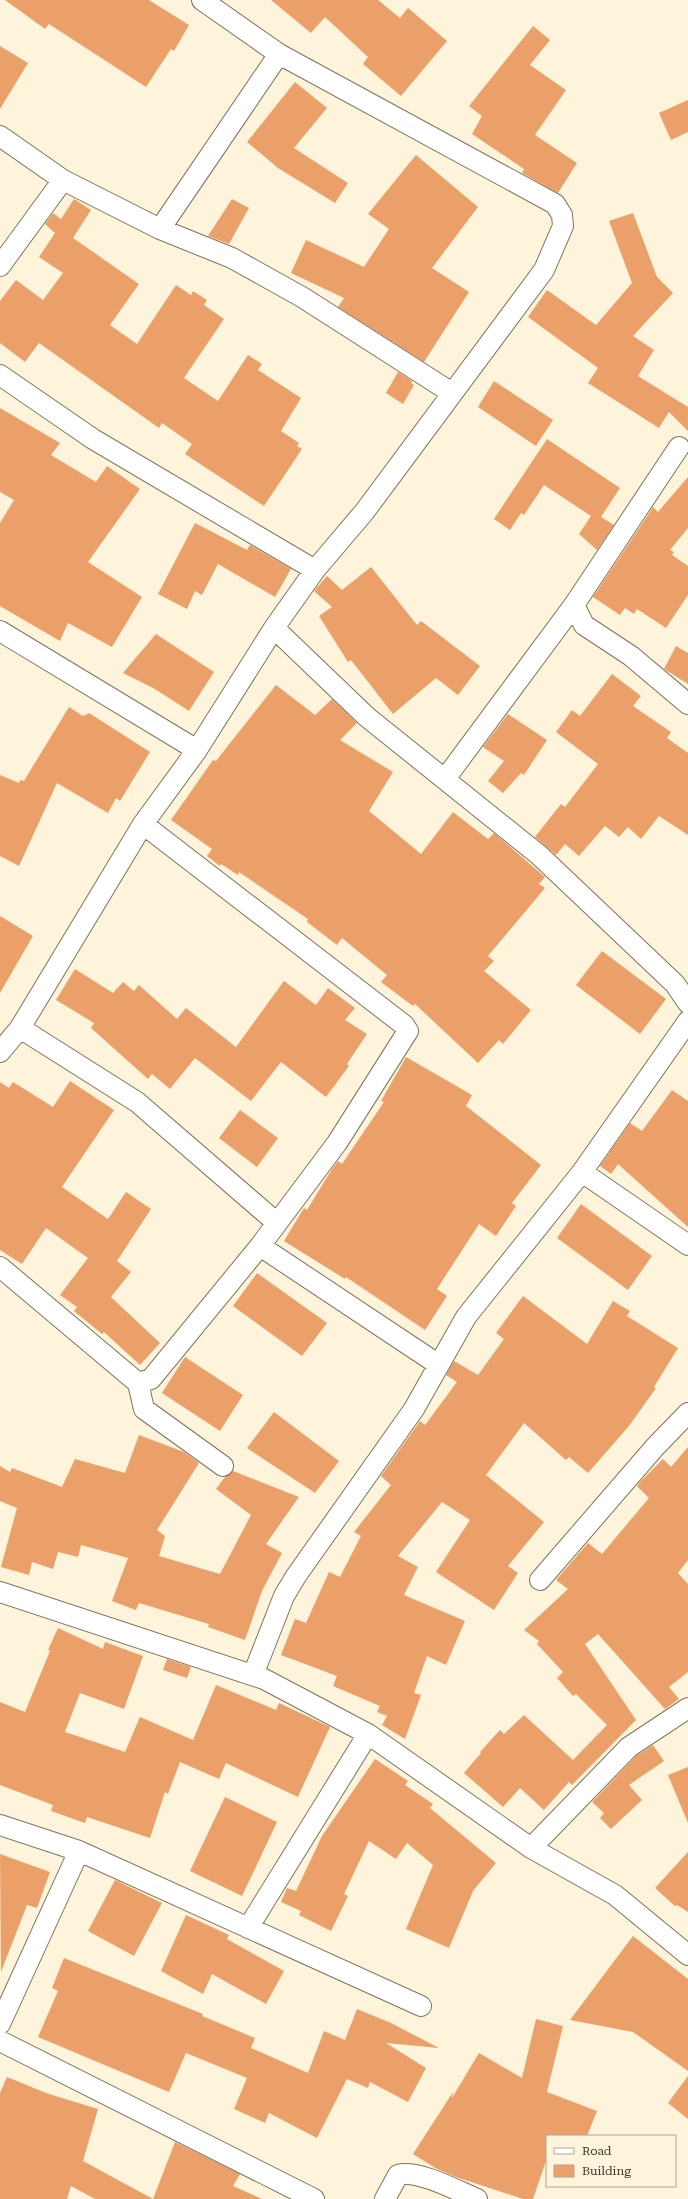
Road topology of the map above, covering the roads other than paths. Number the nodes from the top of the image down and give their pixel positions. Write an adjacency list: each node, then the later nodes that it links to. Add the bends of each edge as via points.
1 (202, 0): 2 (street)
2 (279, 54): 5 (street); 8 (street, via 555,204 562,215 563,226 544,270)
3 (0, 136): 4 (street)
4 (63, 180): 5 (street); 6 (street)
5 (160, 229): 8 (street, via 232,258 302,297)
6 (0, 266)
7 (0, 375): 10 (street, via 93,439)
8 (452, 393): 10 (street, via 365,511)
9 (679, 447): 11 (street)
10 (315, 570): 14 (street)
11 (574, 604): 12 (street); 13 (street)
12 (559, 625): 13 (street); 18 (street)
13 (584, 625): 16 (street, via 631,656)
14 (274, 628): 17 (street); 18 (street, via 367,717)
15 (0, 631): 17 (street)
16 (688, 704)
17 (197, 750): 19 (street)
18 (445, 779): 20 (street, via 539,855 675,984)
19 (143, 824): 22 (street); 25 (street, via 404,1025 408,1031 337,1143)
20 (688, 1003)
21 (688, 1021): 24 (street)
22 (20, 1028): 23 (street); 25 (street, via 138,1102)
23 (0, 1052)
24 (582, 1172): 26 (street); 29 (street, via 466,1317)
25 (277, 1223): 27 (street)
26 (688, 1245)
27 (260, 1246): 29 (street); 30 (street, via 151,1378)
28 (0, 1267): 30 (street)
29 (439, 1365): 35 (street, via 414,1409 284,1596)
30 (138, 1383): 32 (street, via 144,1409)
31 (688, 1413): 33 (street, via 655,1447)
32 (222, 1466)
33 (540, 1580)
34 (0, 1592): 35 (street)
35 (253, 1675): 37 (street)
36 (688, 1708): 39 (street, via 629,1746)
37 (368, 1734): 39 (street); 41 (street)
38 (0, 1825): 40 (street)
39 (531, 1848): 42 (street, via 615,1895)
40 (79, 1851): 41 (street); 44 (street)
41 (248, 1928): 43 (street)
42 (688, 1955)
43 (421, 2006)
44 (0, 2024)
45 (0, 2041): 46 (street)
46 (314, 2199)
47 (385, 2199): 48 (street, via 398,2175 405,2173)
48 (477, 2199)

